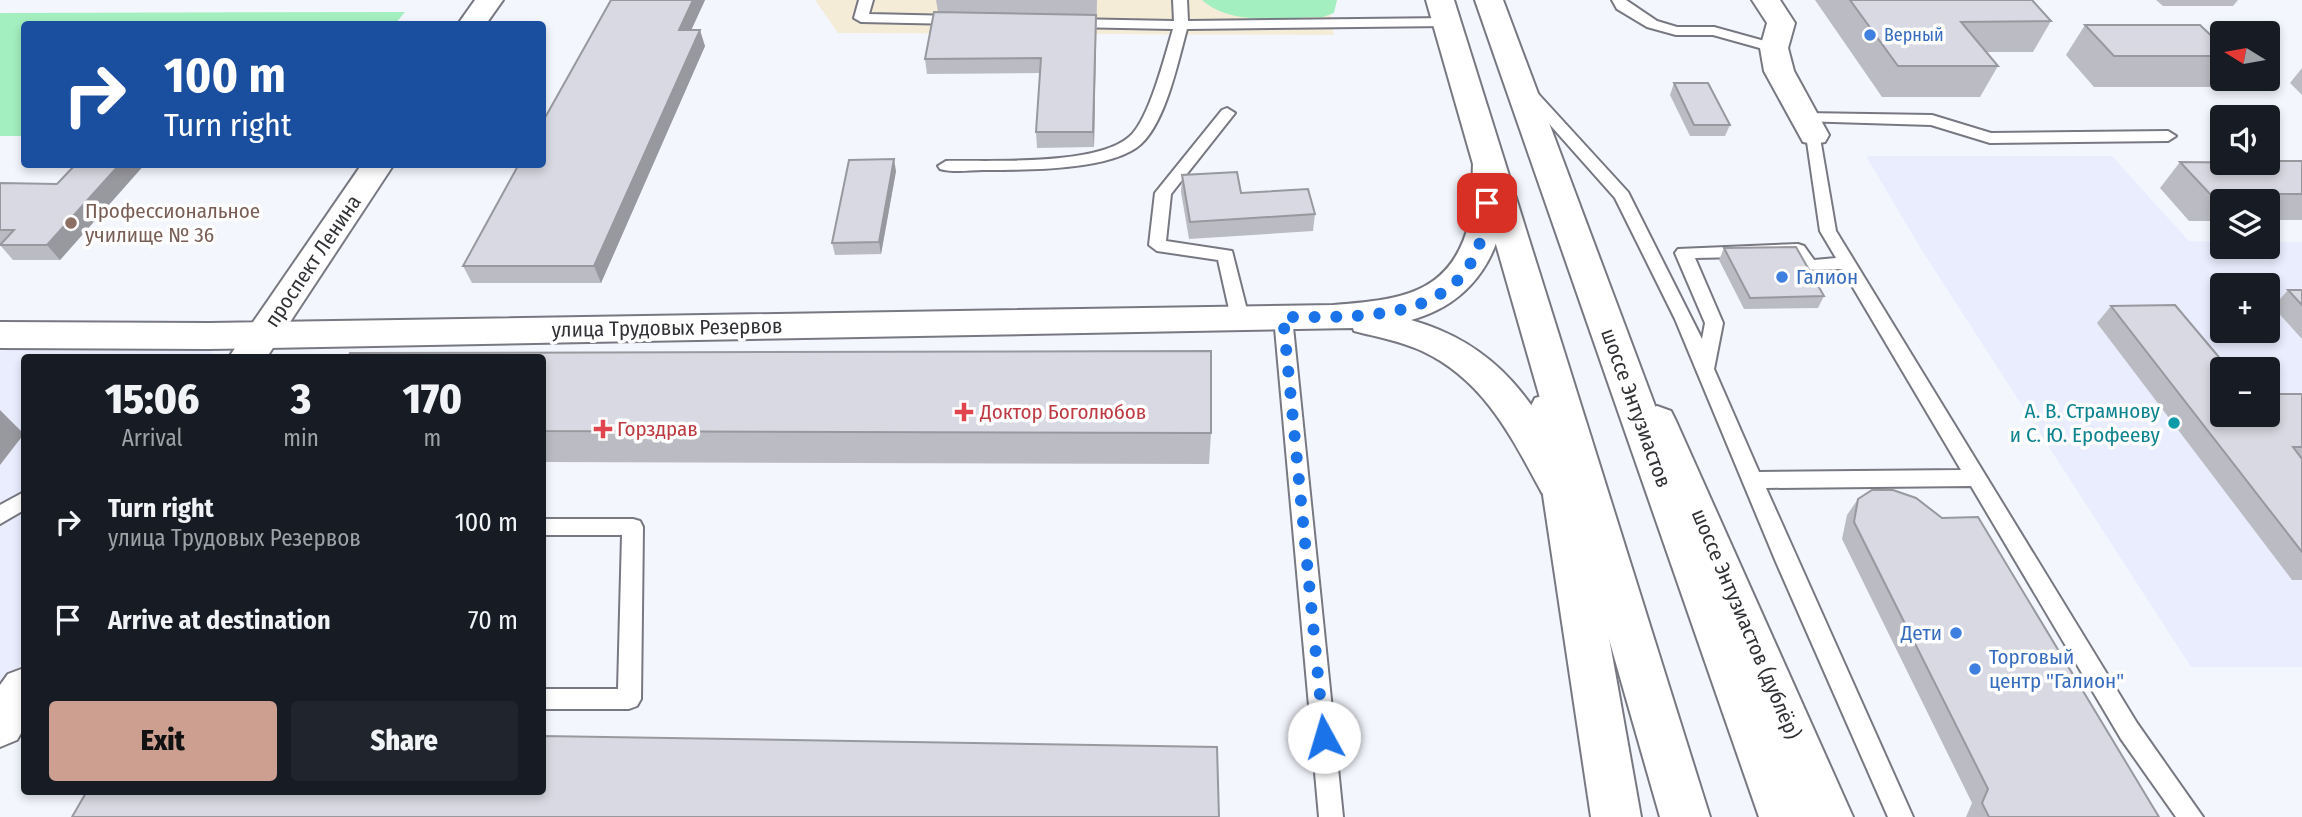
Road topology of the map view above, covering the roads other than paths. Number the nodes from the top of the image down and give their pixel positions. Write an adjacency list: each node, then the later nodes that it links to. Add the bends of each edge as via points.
1 (489, 0): 8 (main road)
2 (866, 0): 9 (lane, via 861,18)
3 (1180, 0): 11 (lane)
4 (1489, 0): 13 (main road, шоссе Энтузиастов)
5 (1619, 0): 12 (lane, via 1652,24 1676,31 1714,31)
6 (1766, 0): 12 (main road, via 1781,23)
7 (1443, 11): 11 (lane); 17 (main road)
8 (474, 21)
9 (972, 21)
10 (1055, 22): 11 (lane)
11 (1181, 25): 18 (lane, via 1152,109 1136,140 1119,151 1055,162)
12 (1774, 48): 15 (main road, via 1779,71)
13 (1517, 78): 20 (main road, шоссе Энтузиастов); 28 (lane, via 1622,196)
14 (1227, 113): 25 (lane, via 1163,193 1157,245 1226,255)
15 (1810, 126): 16 (lane, via 1932,120 1990,138); 21 (lane, via 1828,231)
16 (2168, 135)
17 (1489, 163): 22 (main road); 24 (main road, улица Трудовых Резервов, via 1486,223 1467,270 1448,290 1425,304 1391,312)
18 (946, 166)
19 (374, 168): 27 (main road, проспект Ленина)
20 (1576, 241): 41 (main road, шоссе Энтузиастов); 42 (main road, шоссе Энтузиастов (дублёр))
21 (1848, 263): 28 (lane, via 1809,266 1798,250 1684,253 1714,323); 29 (lane)
22 (1533, 308): 31 (main road); 40 (main road)
23 (1283, 317): 24 (main road, улица Трудовых Резервов); 25 (main road, улица Трудовых Резервов); 38 (lane)
24 (1333, 317): 31 (main road, улица Трудовых Резервов, via 1395,327 1465,357 1500,389 1533,433)
25 (1240, 318): 27 (main road, улица Трудовых Резервов)
26 (0, 335): 27 (main road, улица Трудовых Резервов)
27 (255, 346)
28 (1705, 369): 30 (lane)
29 (1976, 478): 30 (lane); 44 (lane, via 2129,731)
30 (1752, 480): 43 (lane)
31 (1564, 498): 39 (main road)
32 (21, 501): 33 (lane)
33 (0, 516)
34 (546, 527): 36 (lane, via 634,527 629,699)
35 (21, 694): 37 (main road)
36 (546, 699)
37 (0, 725)
38 (1331, 817)
39 (1616, 817)
40 (1685, 817)
41 (1784, 817)
42 (1828, 817)
43 (1901, 817)
44 (2191, 817)

